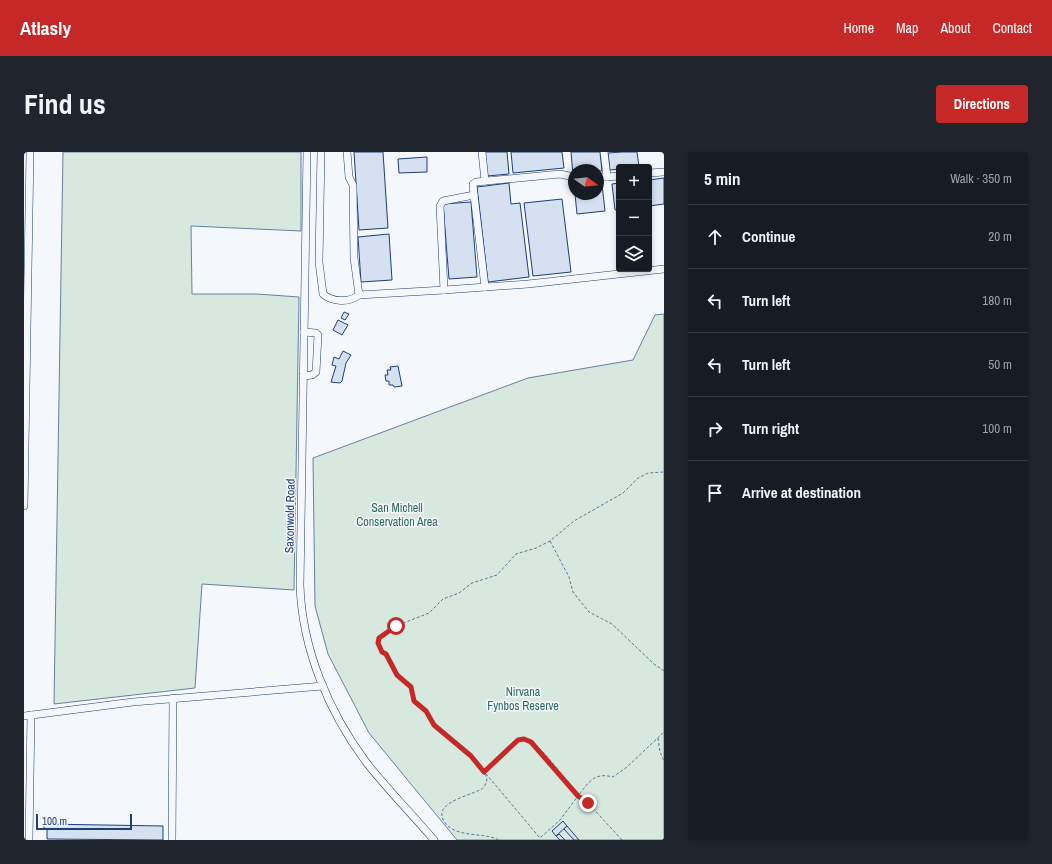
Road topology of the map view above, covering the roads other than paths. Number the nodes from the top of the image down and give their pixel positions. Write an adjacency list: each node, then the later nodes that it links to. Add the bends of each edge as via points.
1 (30, 152): 20 (street)
2 (307, 152): 18 (street, Saxonwold Road)
3 (321, 152): 17 (street, via 319,262 323,294 339,300 353,299)
4 (347, 152): 17 (street, via 349,177 353,185 352,224)
5 (482, 152): 12 (street)
6 (604, 152): 11 (street)
7 (664, 172): 8 (street)
8 (652, 173)
9 (568, 176): 12 (street, via 560,174)
10 (616, 176): 11 (street)
11 (607, 177)
12 (485, 181): 13 (street, via 474,183)
13 (474, 195): 15 (street); 16 (street, via 444,200 440,206)
14 (664, 269): 15 (street)
15 (485, 287): 16 (street)
16 (444, 290): 17 (street)
17 (359, 295)
18 (304, 332): 19 (street, Saxonwold Road); 19 (street, via 318,335 316,372)
19 (303, 376): 21 (street, Saxonwold Road, via 301,606 312,655)
20 (24, 506)
21 (323, 686): 22 (street); 26 (street, Saxonwold Road, via 349,736 367,762)
22 (173, 698): 23 (street); 25 (street)
23 (27, 716): 24 (street)
24 (28, 840)
25 (172, 840)
26 (434, 840)

